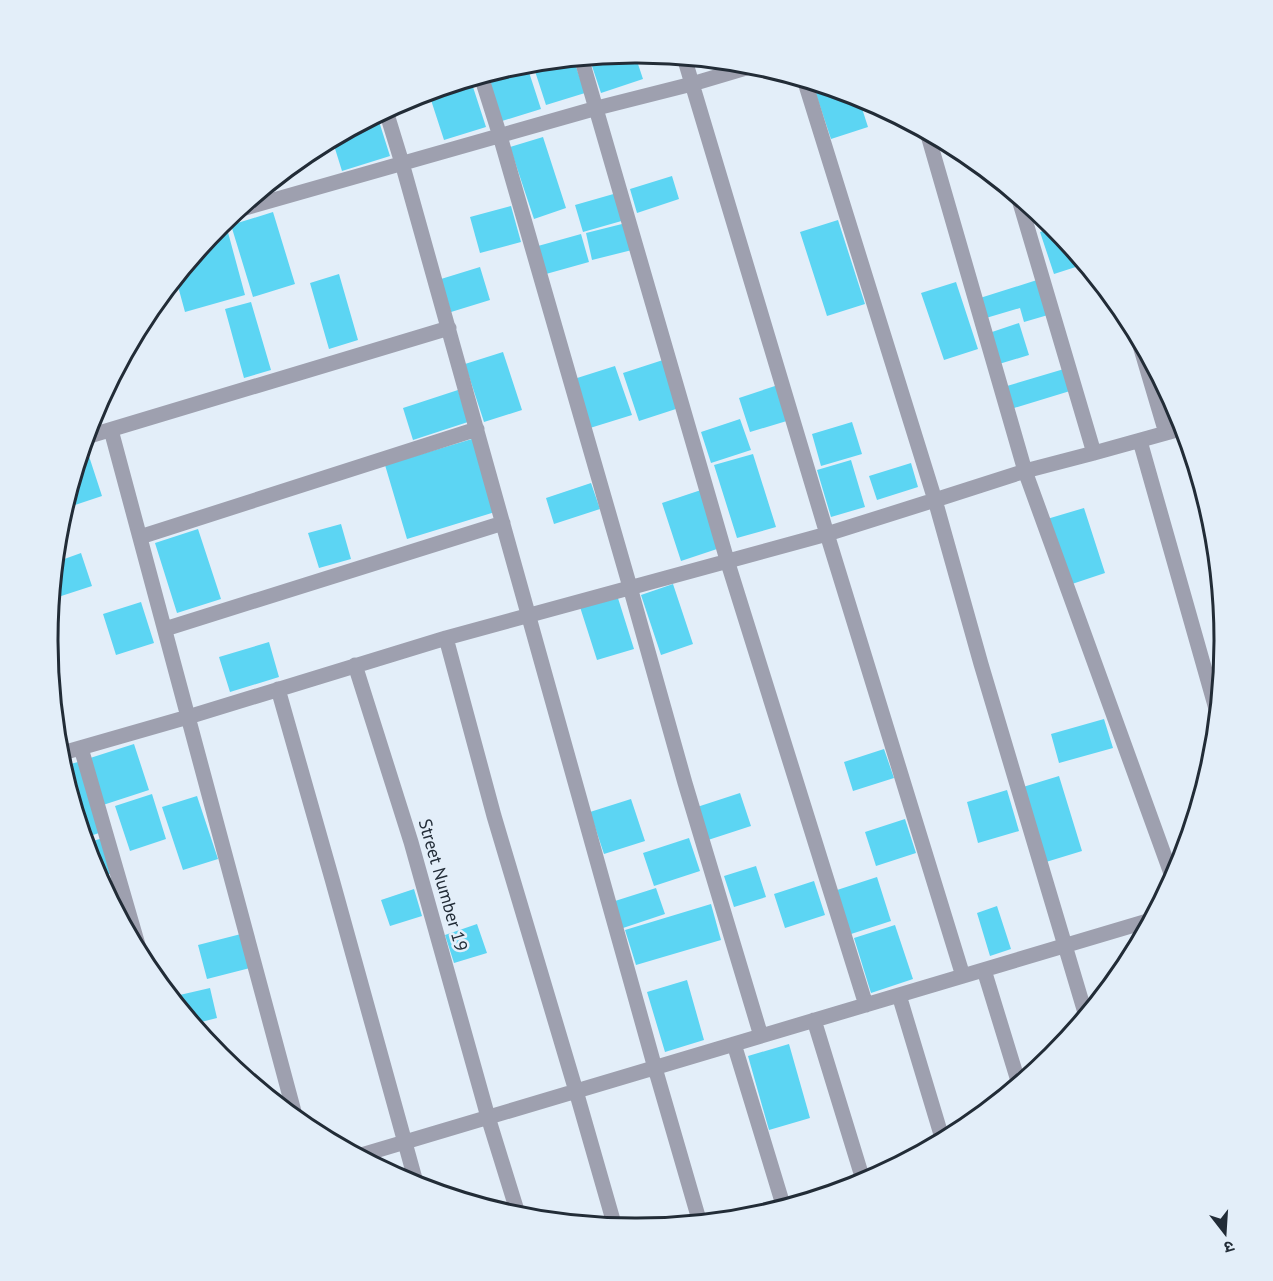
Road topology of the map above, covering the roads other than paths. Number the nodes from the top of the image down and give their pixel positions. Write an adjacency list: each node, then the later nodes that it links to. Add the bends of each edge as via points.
1 (584, 65): 7 (street)
2 (686, 65): 5 (street)
3 (735, 71): 5 (street)
4 (483, 83): 9 (street)
5 (692, 84): 7 (street); 26 (street)
6 (807, 88): 24 (street)
7 (597, 108): 9 (street); 28 (street)
8 (388, 119): 11 (street)
9 (500, 136): 11 (street); 29 (street)
10 (930, 143): 23 (street)
11 (402, 163): 12 (street); 14 (street)
12 (257, 205)
13 (1022, 210): 22 (street)
14 (448, 328): 16 (street); 17 (street)
15 (1148, 371): 20 (street)
16 (477, 429): 25 (street); 27 (street)
17 (111, 430): 19 (street); 27 (street)
18 (1175, 431): 20 (street)
19 (97, 434)
20 (1166, 434): 21 (street)
21 (1140, 441): 22 (street); 35 (street)
22 (1094, 453): 23 (street)
23 (1025, 471): 24 (street); 39 (street)
24 (936, 500): 26 (street); 42 (street)
25 (503, 523): 30 (street); 31 (street)
26 (827, 534): 28 (street); 44 (street)
27 (140, 537): 31 (street)
28 (727, 560): 29 (street); 46 (street)
29 (630, 587): 30 (street); 49 (street)
30 (529, 616): 32 (street); 51 (street)
31 (165, 629): 36 (street)
32 (446, 638): 33 (street); 53 (street)
33 (355, 665): 34 (street); 55 (street, Street Number 19, via 411,842)
34 (278, 689): 36 (street); 57 (street)
35 (1212, 694)
36 (188, 717): 37 (street); 54 (street)
37 (81, 747): 38 (street); 40 (street)
38 (70, 751)
39 (1169, 867)
40 (131, 921)
41 (1141, 923): 42 (street)
42 (1065, 946): 43 (street); 47 (street)
43 (984, 970): 44 (street); 52 (street)
44 (963, 976): 45 (street)
45 (899, 995): 46 (street); 56 (street)
46 (866, 1005): 48 (street)
47 (1083, 1007)
48 (814, 1020): 49 (street); 60 (street)
49 (761, 1036): 50 (street)
50 (734, 1044): 51 (street); 61 (street)
51 (655, 1068): 53 (street); 63 (street)
52 (1017, 1076)
53 (576, 1091): 55 (street); 64 (street)
54 (292, 1104)
55 (488, 1118): 57 (street); 62 (street, Street Number 19)
56 (940, 1132)
57 (404, 1142): 58 (street); 59 (street)
58 (369, 1153)
59 (414, 1174)
60 (861, 1174)
61 (782, 1200)
62 (515, 1205)
63 (698, 1215)
64 (612, 1217)

